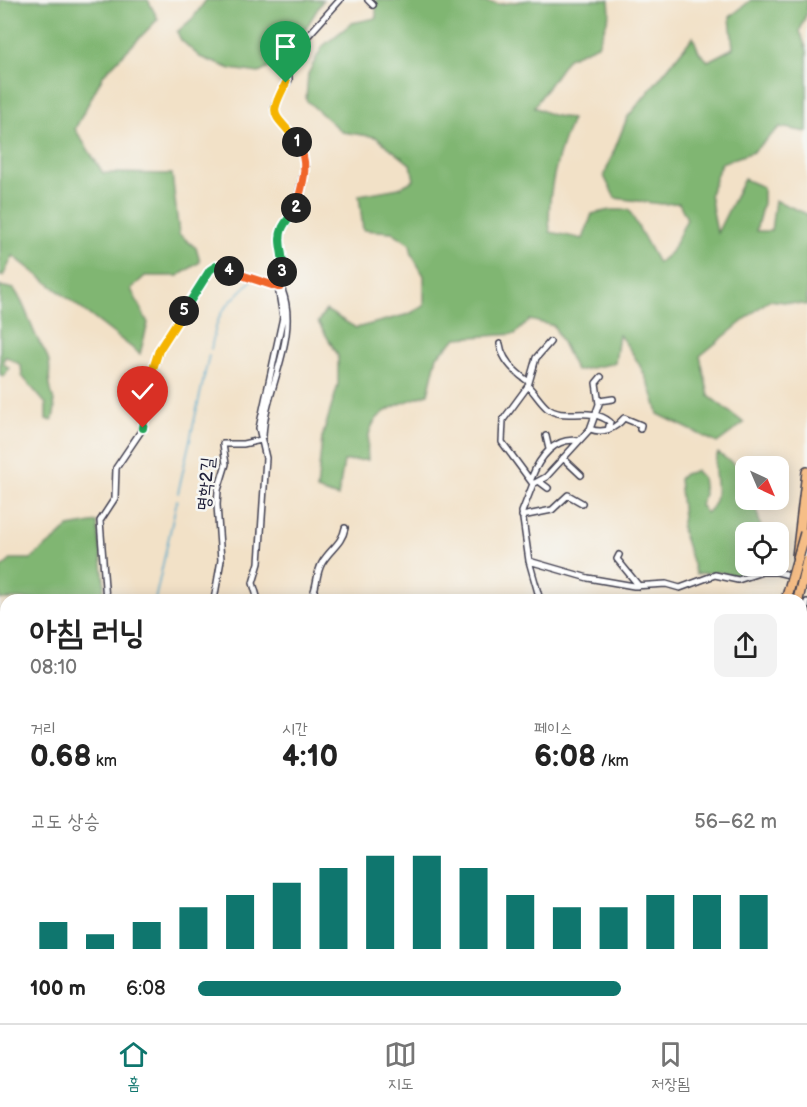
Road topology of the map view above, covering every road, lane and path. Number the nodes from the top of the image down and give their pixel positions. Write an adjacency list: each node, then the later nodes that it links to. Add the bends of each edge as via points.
1 (340, 0): 2 (street, via 288,58 289,79 274,107 274,114 302,152 305,175 296,210 282,229 284,264)
2 (279, 287): 14 (street, via 282,317 261,414); 31 (street, via 216,266 159,350 148,392 141,403 145,414 143,428 116,468 115,498 100,521)
3 (550, 342): 6 (street, via 536,358)
4 (500, 344): 6 (street, via 501,353 514,371)
5 (601, 377): 8 (street, via 596,383)
6 (529, 384): 9 (street, via 547,408 561,414); 20 (street, via 503,420 502,442)
7 (614, 399): 8 (street)
8 (599, 400): 9 (street)
9 (596, 413): 10 (street); 12 (street, via 610,422)
10 (590, 429): 12 (street); 15 (street)
11 (640, 429): 12 (street, via 641,424 624,418)
12 (608, 430)
13 (546, 436): 16 (street)
14 (261, 440): 32 (street, 명학2길, via 223,444 226,464 217,505 221,560); 33 (street, via 266,458 259,563 253,583)
15 (579, 441): 16 (street, via 562,440); 17 (street)
16 (549, 449): 20 (street)
17 (563, 458): 19 (street); 20 (street)
18 (807, 472): 25 (highway)
19 (581, 475)
20 (535, 482): 21 (street); 23 (street, via 526,497)
21 (548, 488)
22 (582, 503): 23 (street, via 568,495 552,510)
23 (522, 516): 27 (street)
24 (345, 528): 34 (street, via 344,538 321,565)
25 (804, 530): 28 (highway, bridge)
26 (619, 555): 30 (street, via 617,559)
27 (529, 561): 30 (street, via 588,578); 35 (street)
28 (804, 563): 36 (highway, bridge); 37 (highway, bridge)
29 (807, 579): 30 (street, via 762,572 738,580 715,575 680,588)
30 (639, 586)
31 (106, 594)
32 (215, 594)
33 (256, 594)
34 (313, 594)
35 (538, 594)
36 (789, 594)
37 (799, 594)

